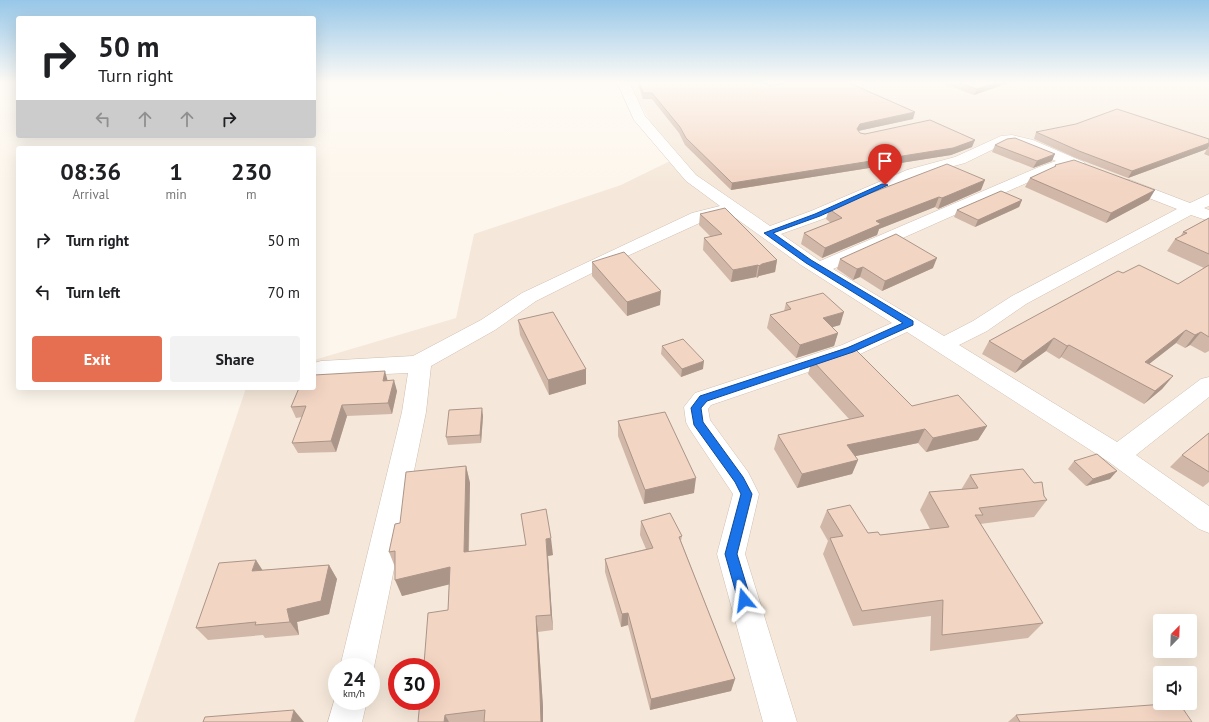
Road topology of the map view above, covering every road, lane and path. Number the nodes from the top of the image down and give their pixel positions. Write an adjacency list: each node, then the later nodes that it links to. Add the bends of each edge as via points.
1 (638, 116): 6 (street, via 691,178)
2 (1070, 162): 3 (street); 9 (street, via 1028,143 1012,139 980,143 960,160 912,173 817,215); 10 (street, via 1044,170)
3 (1091, 170)
4 (1113, 178): 7 (street)
5 (1209, 199): 7 (street)
6 (734, 208): 9 (street); 13 (street, via 698,217 599,262 529,297 488,325)
7 (1191, 209): 8 (street); 12 (street, via 1019,300 980,326)
8 (1209, 216)
9 (768, 233): 10 (street)
10 (819, 268): 11 (street)
11 (910, 323): 12 (street); 21 (street, via 850,350 703,398 696,408 698,422 746,494 731,554)
12 (943, 345): 16 (street)
13 (420, 362): 14 (street, via 408,365); 18 (street, via 414,412)
14 (321, 369)
15 (1209, 384): 16 (street)
16 (1118, 455): 17 (street)
17 (1209, 521)
18 (359, 658)
19 (348, 710): 20 (street)
20 (345, 722)
21 (780, 722)

